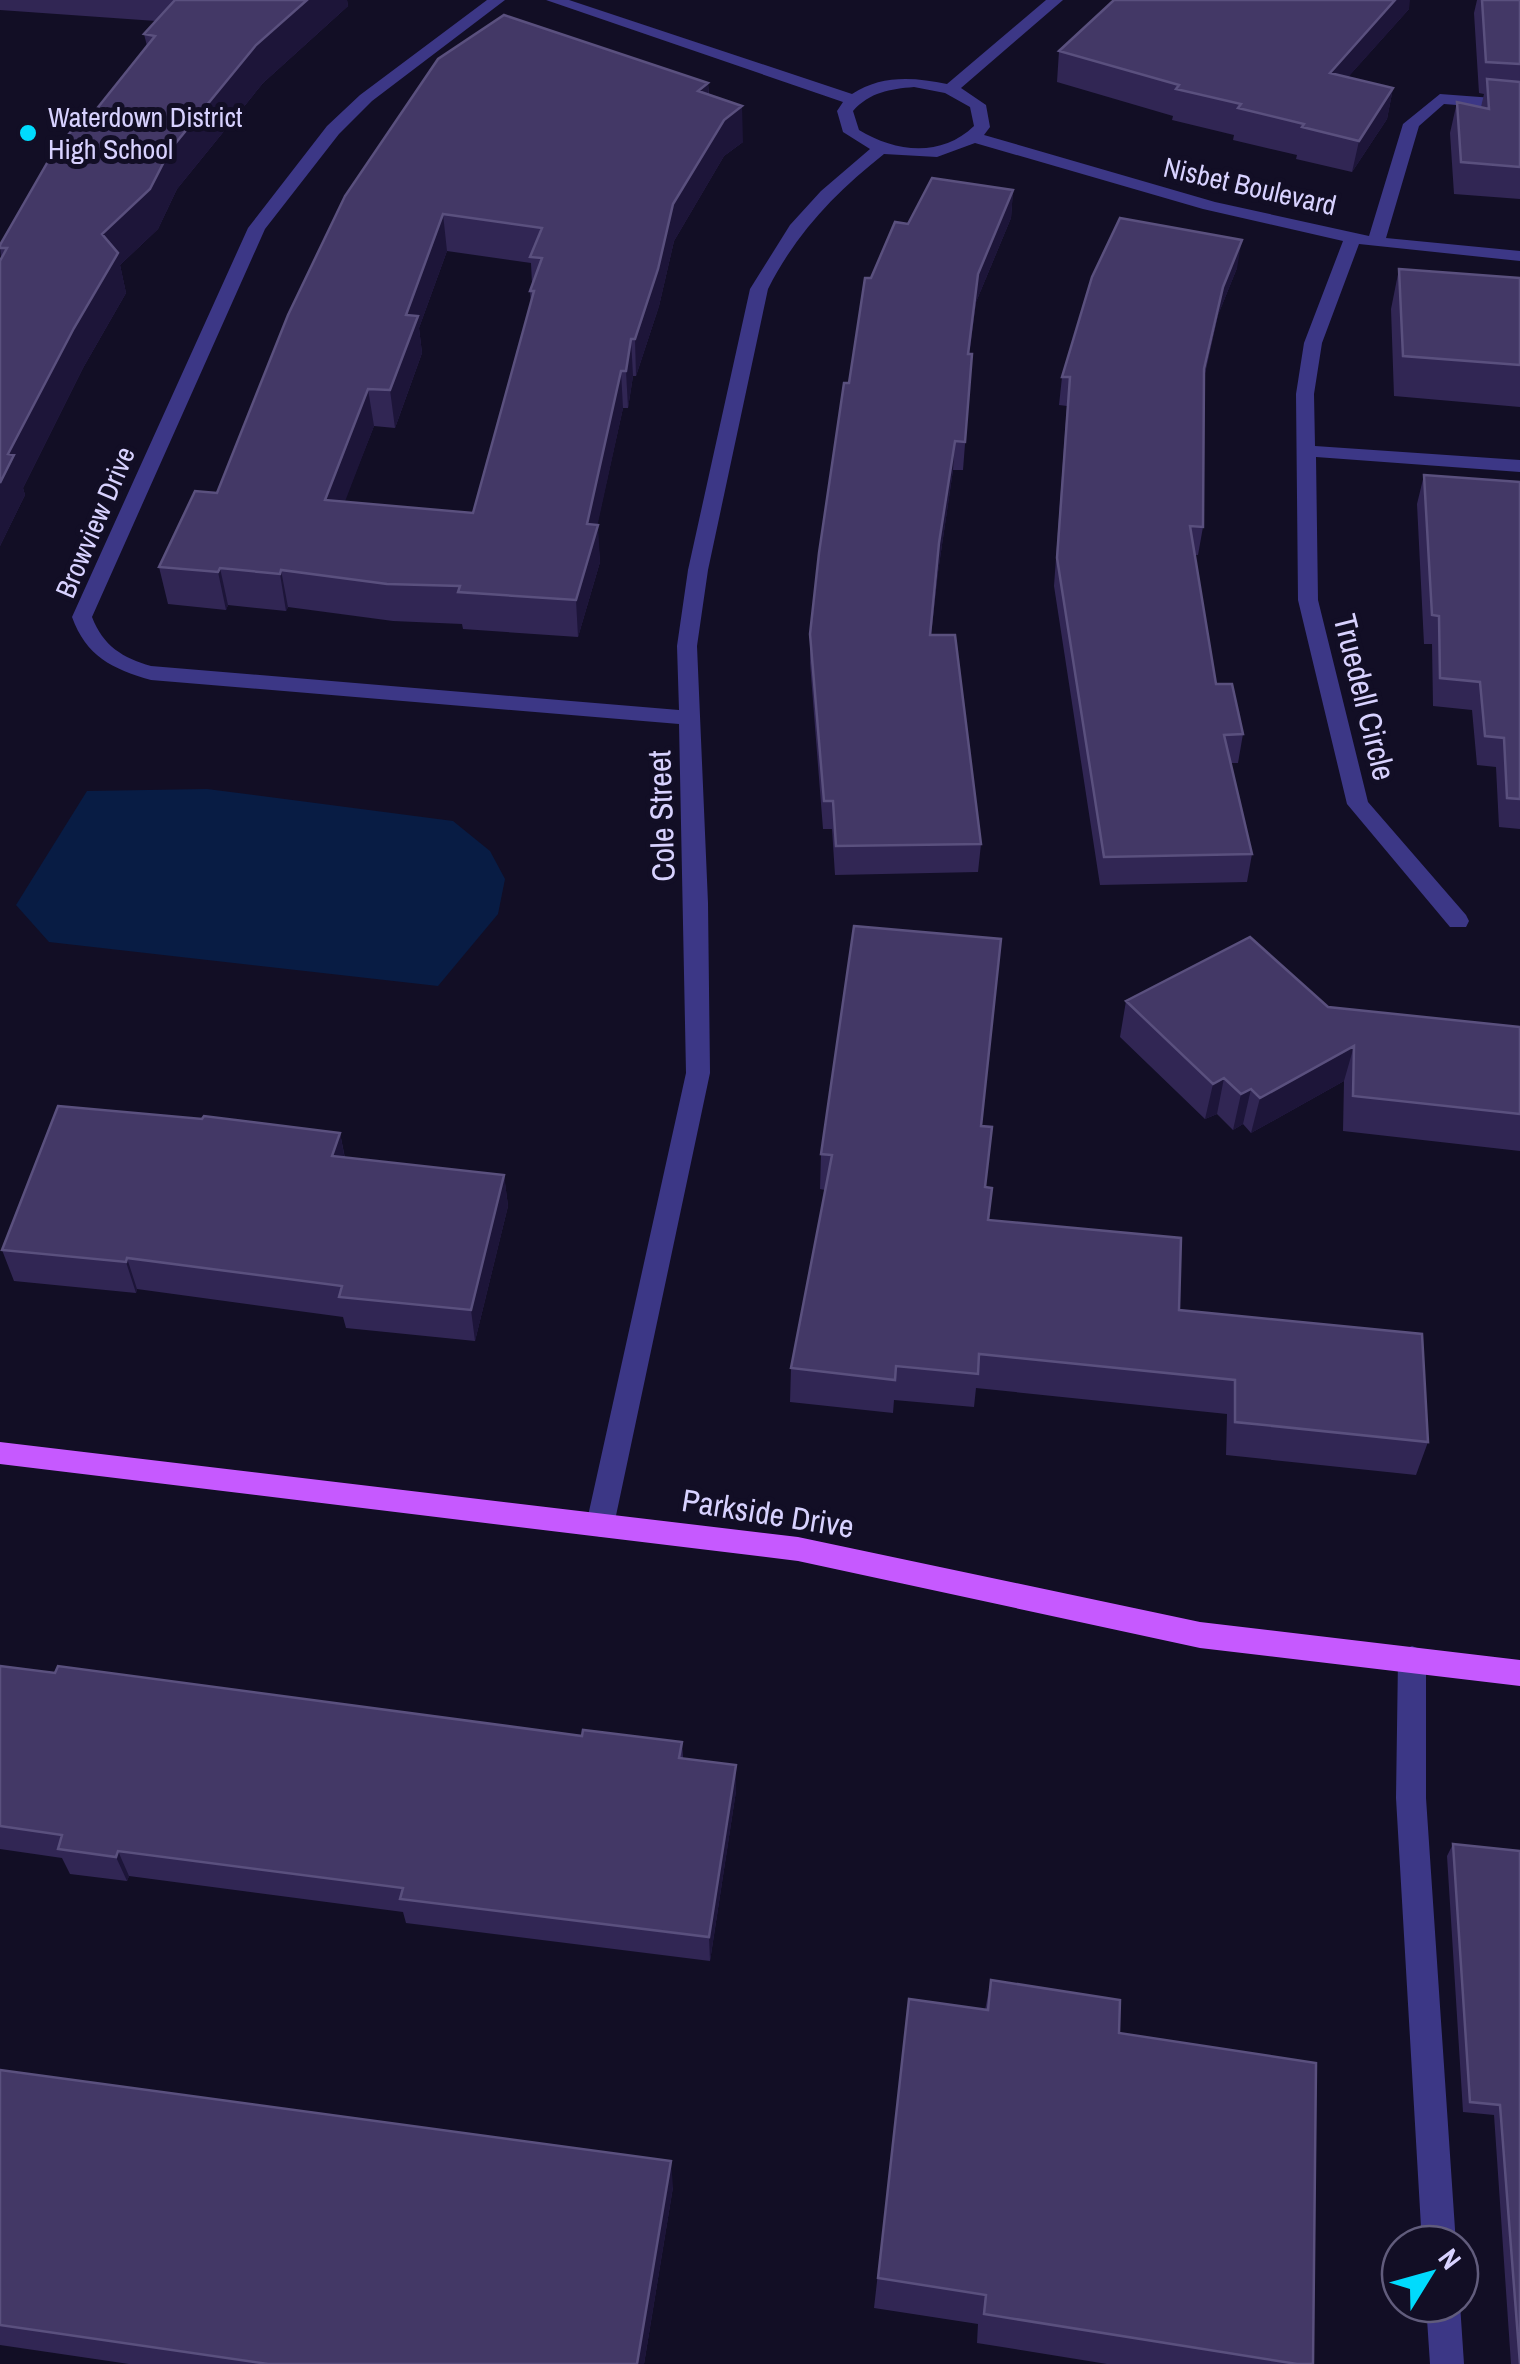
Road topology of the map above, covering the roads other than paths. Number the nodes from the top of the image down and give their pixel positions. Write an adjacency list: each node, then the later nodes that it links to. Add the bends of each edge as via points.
1 (498, 0): 14 (street, Browview Drive, via 366,98 257,228 82,617 88,638 104,654 151,673)
2 (554, 0): 5 (street)
3 (1055, 0): 4 (street)
4 (950, 88): 5 (street, via 895,83); 7 (street, via 978,105 982,126)
5 (852, 100): 8 (street, via 845,110 851,132)
6 (1520, 105): 10 (street, via 1440,99 1411,124)
7 (974, 136): 8 (street, via 932,152); 9 (street, Nisbet Boulevard, via 1121,184)
8 (880, 148): 14 (street, Cole Street, via 800,223 759,290 698,570 688,646)
9 (1353, 238): 10 (street, Nisbet Boulevard); 12 (street, Truedell Circle, via 1313,343)
10 (1376, 241): 11 (street, Nisbet Boulevard)
11 (1520, 256)
12 (1306, 451): 13 (street); 15 (street, Truedell Circle, via 1308,600 1358,804)
13 (1520, 466)
14 (689, 718): 17 (street, Cole Street, via 698,1073)
15 (1458, 921)
16 (0, 1453): 17 (main road, Parkside Drive)
17 (600, 1525): 18 (main road, Parkside Drive, via 798,1549 1200,1635)
18 (1412, 1659): 19 (main road, Parkside Drive); 20 (street, via 1411,1798)
19 (1520, 1673)
20 (1438, 2224)
21 (1444, 2324): 22 (street)
22 (1447, 2364)

